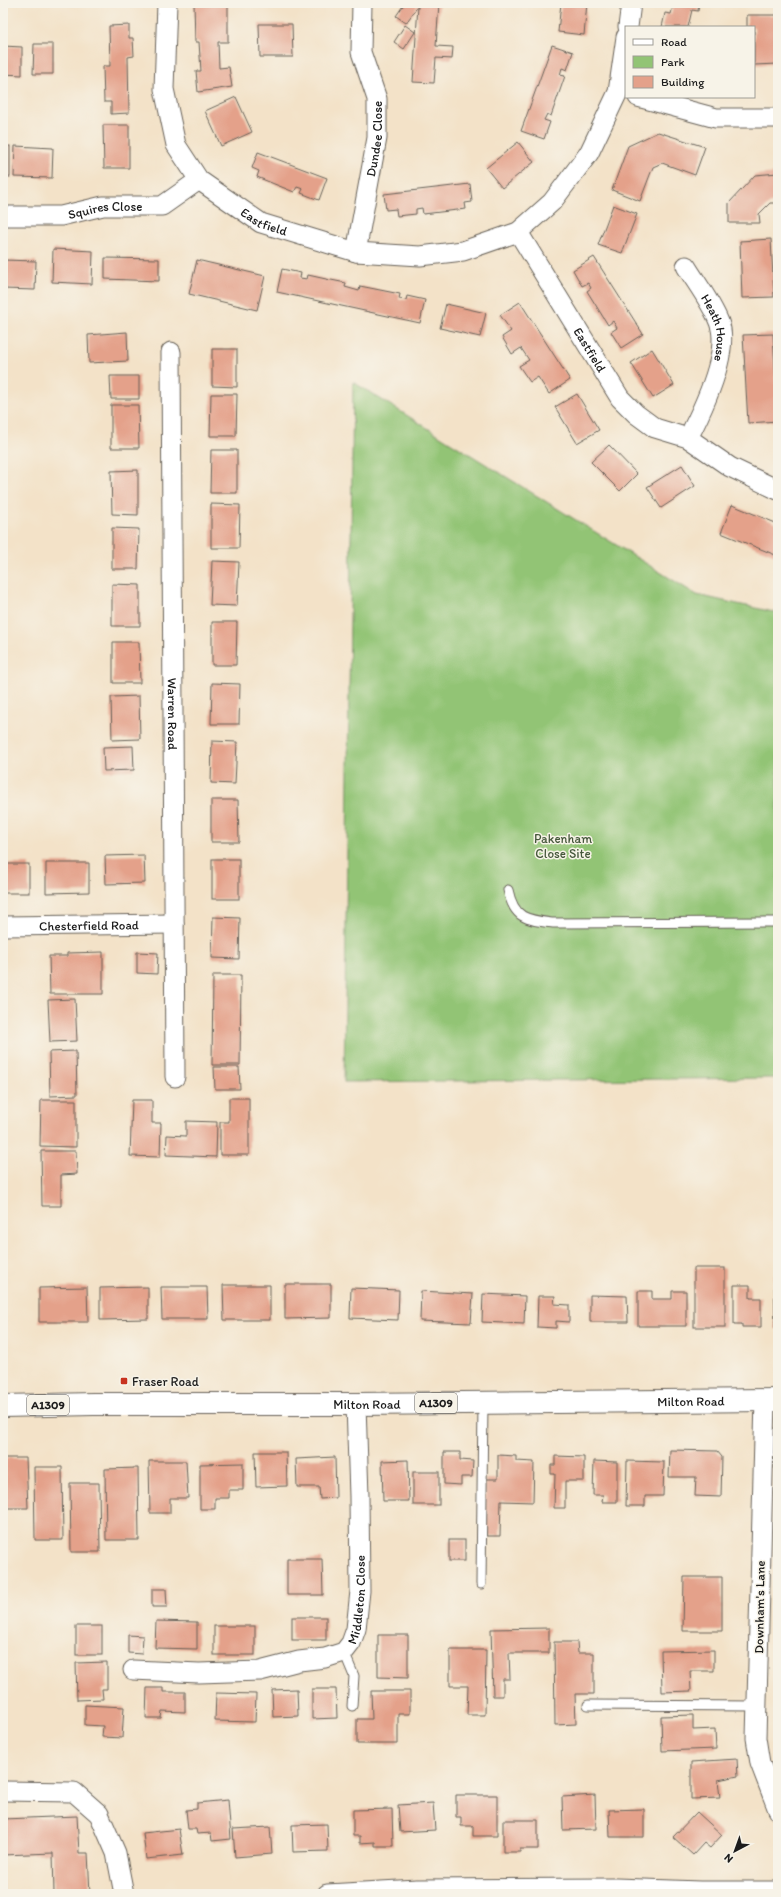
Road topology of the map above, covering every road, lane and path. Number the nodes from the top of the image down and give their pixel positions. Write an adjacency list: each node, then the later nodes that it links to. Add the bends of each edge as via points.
1 (167, 3): 9 (street, Eastfield, via 164,89 176,145)
2 (362, 3): 12 (street, Dundee Close, via 361,52 377,99 377,138)
3 (631, 3): 4 (street)
4 (628, 26)
5 (625, 51): 6 (street, Eastfield)
6 (622, 93): 11 (street, Eastfield, via 589,153 552,202)
7 (642, 98): 8 (street, via 716,118)
8 (776, 118)
9 (199, 180): 10 (street, Squires Close, via 162,206 103,206 61,216); 12 (street, Eastfield, via 261,223)
10 (3, 216)
11 (518, 232): 12 (street, Eastfield, via 463,251 420,256); 15 (street, Eastfield, via 620,398 655,428)
12 (356, 252)
13 (686, 266): 15 (street, Heath House, via 720,323 722,348 704,405)
14 (171, 352): 19 (street, Warren Road)
15 (688, 438): 16 (street, Eastfield, via 730,467)
16 (778, 490)
17 (508, 890): 18 (lane, via 513,908 520,915 546,922)
18 (778, 922)
19 (174, 924): 20 (street, Chesterfield Road); 21 (street, Warren Road)
20 (3, 926)
21 (175, 1077)
22 (771, 1400): 23 (main road, Milton Road / A1309); 31 (street, Downham's Lane)
23 (483, 1402): 24 (main road, Milton Road / A1309); 26 (lane)
24 (356, 1404): 25 (main road, Milton Road / A1309); 27 (street, Middleton Close, via 360,1591 356,1629 351,1643)
25 (3, 1406)
26 (481, 1584)
27 (344, 1652): 28 (street, Middleton Close, via 260,1671 199,1673); 29 (lane, via 354,1676)
28 (133, 1670)
29 (352, 1706)
30 (588, 1706): 31 (lane)
31 (757, 1706): 33 (street, Downham's Lane, via 756,1738 760,1763)
32 (3, 1791): 36 (street, via 74,1792 99,1814 116,1853)
33 (778, 1810)
34 (778, 1891): 35 (street)
35 (701, 1892): 37 (street, via 616,1888 417,1889)
36 (124, 1894)
37 (327, 1894)

